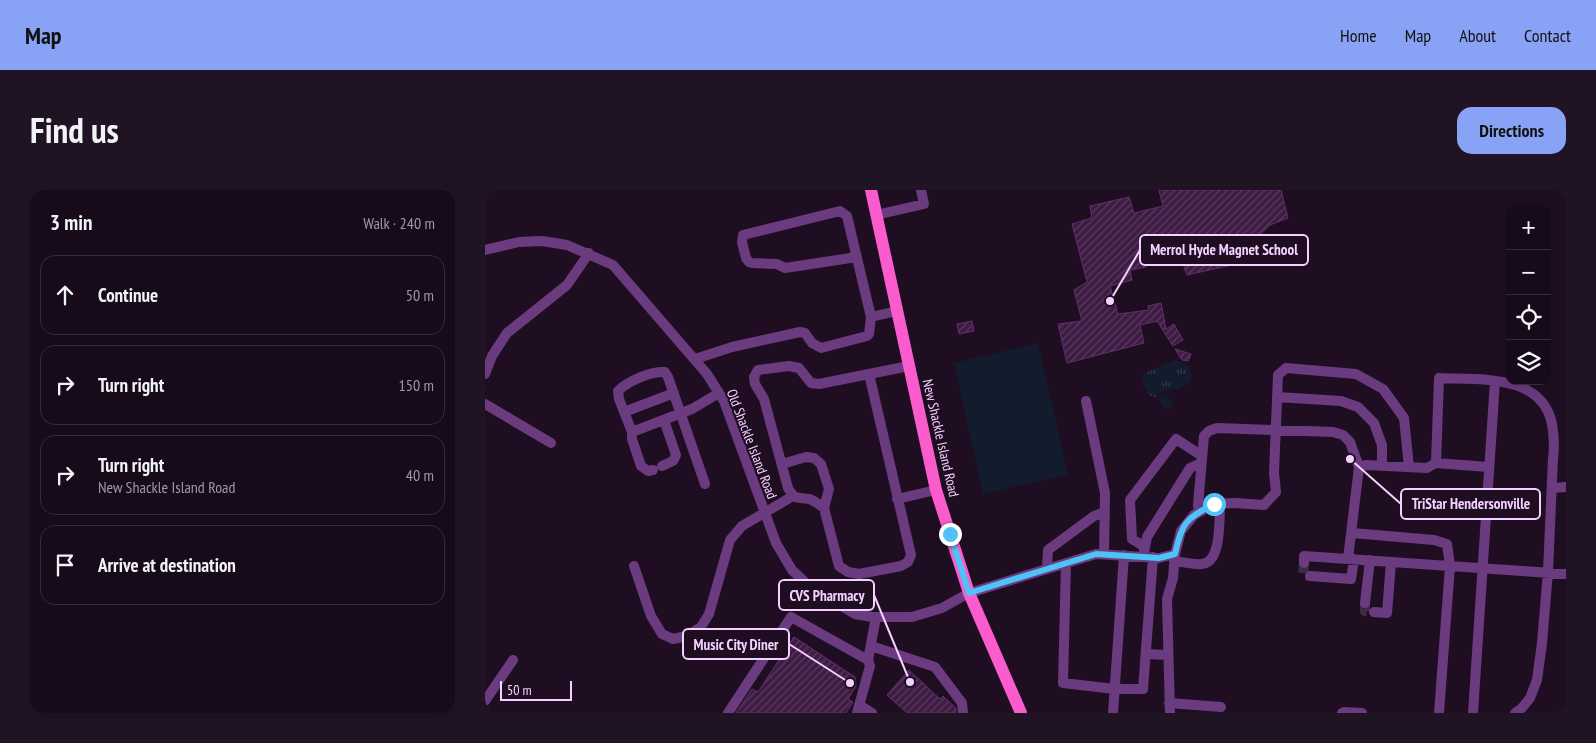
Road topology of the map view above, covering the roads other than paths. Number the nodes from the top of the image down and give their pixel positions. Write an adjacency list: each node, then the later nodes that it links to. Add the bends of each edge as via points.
1 (871, 190): 3 (main road, New Shackle Island Road)
2 (921, 190): 3 (street, via 924,204)
3 (876, 215): 7 (main road, New Shackle Island Road)
4 (485, 250): 5 (street, Old Shackle Island Road, via 519,242 542,241)
5 (589, 253): 9 (street, Old Shackle Island Road, via 613,265); 11 (street, via 567,285 507,333)
6 (857, 257): 6 (street, via 847,216 840,211 747,234 742,238 746,258 752,263 777,264 785,268); 8 (street)
7 (897, 311): 8 (street); 10 (main road, New Shackle Island Road)
8 (871, 317): 9 (street, via 867,336 821,348 800,332)
9 (695, 359): 15 (street, Old Shackle Island Road)
10 (909, 366): 12 (street); 37 (main road, New Shackle Island Road)
11 (485, 374)
12 (869, 374): 29 (street, via 819,384 811,383 799,368 758,370 755,384 764,399); 39 (street)
13 (1495, 381): 25 (street, via 1523,387 1538,397 1550,414); 28 (street, via 1439,378); 31 (street)
14 (674, 393): 19 (street); 19 (street, via 665,372 657,371 618,391); 20 (street)
15 (719, 393): 20 (street); 44 (street, Old Shackle Island Road)
16 (1277, 397): 22 (street); 30 (street, via 1341,401 1358,406 1374,423 1382,445); 32 (street, via 1278,374 1286,368 1356,374 1383,389 1404,418)
17 (1086, 401): 42 (street, via 1105,493)
18 (485, 404): 24 (street)
19 (624, 412): 23 (street)
20 (682, 413): 21 (street); 34 (street)
21 (664, 420): 23 (street); 23 (street, via 676,455 673,461 657,468 647,471 641,466)
22 (1276, 430): 27 (street, via 1209,430 1204,436); 33 (street, via 1343,435 1350,442); 40 (street, via 1276,492 1264,505)
23 (632, 432)
24 (551, 442)
25 (1556, 444): 26 (street); 36 (street)
26 (1566, 448)
27 (1202, 460): 43 (street); 47 (street, via 1190,468 1147,537); 47 (street, via 1176,439 1130,500 1132,539)
28 (1436, 463): 31 (street); 32 (street, via 1427,468)
29 (782, 464): 38 (street); 41 (street, via 806,457 821,464 829,489)
30 (1382, 465): 32 (street); 33 (street)
31 (1488, 466): 57 (street)
32 (1409, 467)
33 (1359, 468): 45 (street)
34 (705, 484)
35 (1566, 487): 36 (street)
36 (1552, 488): 59 (street)
37 (936, 490): 39 (street); 62 (main road, New Shackle Island Road)
38 (793, 496): 41 (street, via 800,500 811,499); 44 (street)
39 (897, 498): 41 (street, via 911,555 908,562 859,574 839,566)
40 (1220, 504): 43 (street); 49 (street, Old Shackle Island Road, via 1215,555 1203,564)
41 (824, 508)
42 (1105, 512): 46 (street); 58 (street, via 1094,516 1048,550)
43 (1199, 512): 49 (street, via 1181,531)
44 (764, 514): 55 (street, via 743,526 730,540 709,614 701,627 687,636 673,639 662,634 651,616); 65 (street, Old Shackle Island Road, via 776,543 793,570 811,588 855,614)
45 (1352, 533): 50 (street); 56 (street, via 1447,544)
46 (1103, 554): 48 (street, Old Shackle Island Road); 54 (street, Old Shackle Island Road)
47 (1147, 554): 48 (street, Old Shackle Island Road); 49 (street, Old Shackle Island Road); 67 (street)
48 (1124, 555): 71 (street)
49 (1175, 558): 68 (street, via 1167,599)
50 (1351, 559): 51 (street); 52 (street); 61 (street, via 1351,579)
51 (1304, 560)
52 (1370, 560): 53 (street); 63 (street)
53 (1391, 562): 56 (street); 64 (street, via 1387,612)
54 (1066, 563): 58 (street, Old Shackle Island Road); 71 (street, via 1063,683)
55 (634, 566)
56 (1450, 566): 57 (street); 84 (street)
57 (1482, 568): 59 (street); 85 (street)
58 (1047, 569): 62 (street, Old Shackle Island Road)
59 (1548, 572): 60 (street); 76 (street, via 1537,680)
60 (1566, 574)
61 (1311, 576)
62 (969, 593): 65 (street, Old Shackle Island Road, via 942,608 912,617); 80 (main road, New Shackle Island Road)
63 (1365, 603)
64 (1374, 612)
65 (876, 617): 66 (street)
66 (871, 646): 70 (street); 79 (street, via 935,667 962,703)
67 (1146, 654): 68 (street); 71 (street, via 1143,689)
68 (1168, 655): 74 (street)
69 (513, 660): 72 (street)
70 (869, 660): 75 (street); 77 (street, via 791,617)
71 (1115, 689): 81 (street)
72 (485, 701)
73 (1221, 707): 74 (street)
74 (1169, 708)
75 (858, 709): 78 (street)
76 (1521, 711)
77 (728, 713)
78 (872, 713)
79 (963, 713)
80 (1021, 713)
81 (1113, 713)
82 (1342, 713): 83 (street)
83 (1362, 713)
84 (1439, 713)
85 (1473, 713)

